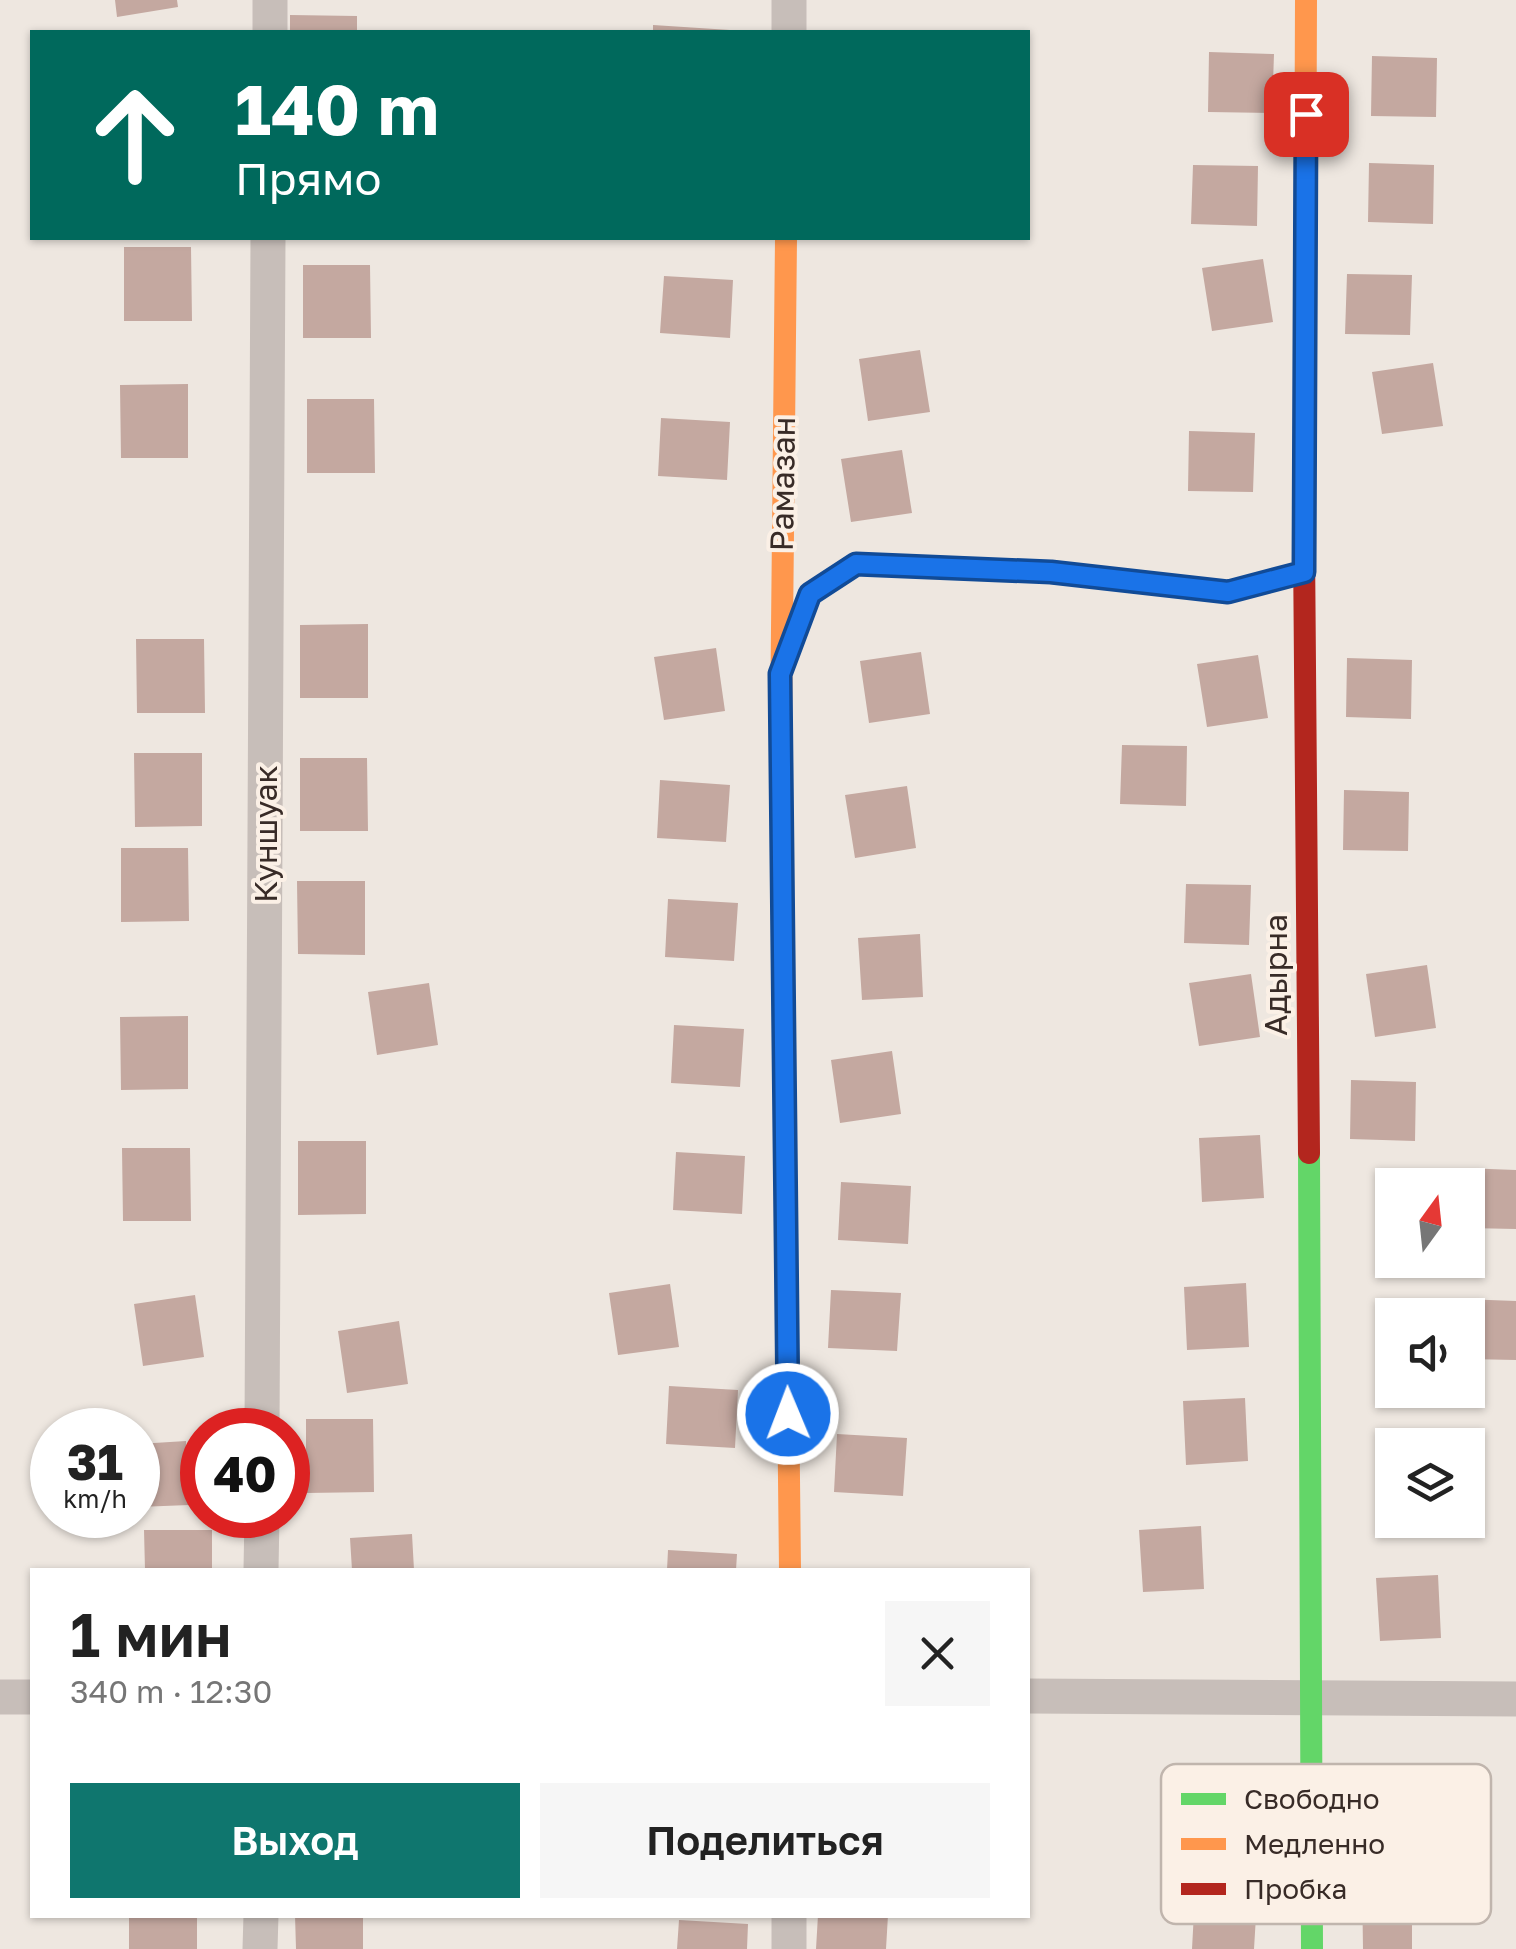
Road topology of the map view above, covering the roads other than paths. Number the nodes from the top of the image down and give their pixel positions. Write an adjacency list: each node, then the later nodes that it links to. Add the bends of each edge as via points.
1 (270, 0): 4 (street)
2 (790, 0): 5 (street)
3 (1306, 0): 8 (street, Адырна)
4 (270, 30)
5 (789, 30)
6 (268, 240): 10 (street, Куншуак)
7 (786, 240): 9 (street, Рамазан)
8 (1304, 572): 9 (lane, via 1228,592 1051,572 856,564 810,594); 17 (street, Адырна)
9 (780, 674): 13 (street, Рамазан)
10 (262, 1408)
11 (262, 1538): 12 (street)
12 (262, 1568)
13 (790, 1568)
14 (1030, 1696): 17 (street)
15 (0, 1697): 16 (street)
16 (30, 1697)
17 (1313, 1698): 18 (street); 19 (street, Адырна)
18 (1516, 1699)
19 (1313, 1764)
20 (260, 1918): 23 (street)
21 (789, 1918): 24 (street)
22 (1312, 1924): 25 (street, Адырна)
23 (260, 1949)
24 (788, 1949)
25 (1312, 1949)

